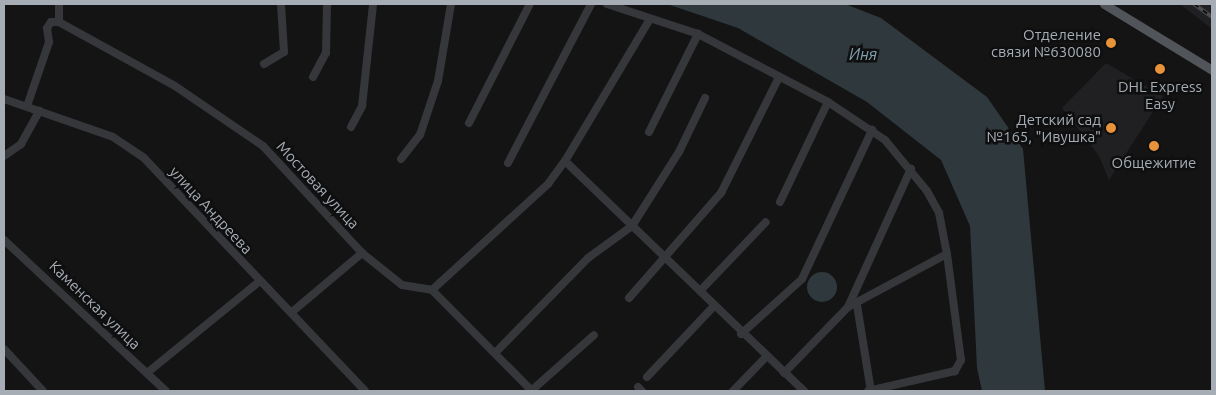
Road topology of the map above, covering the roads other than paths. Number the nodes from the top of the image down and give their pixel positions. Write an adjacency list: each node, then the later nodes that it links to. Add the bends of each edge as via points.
1 (59, 4): 11 (street)
2 (281, 4): 13 (street, via 284,52)
3 (327, 4): 15 (street, via 326,53)
4 (373, 4): 23 (street, via 362,106)
5 (451, 4): 27 (street, via 438,80 420,135)
6 (530, 4): 22 (street)
7 (591, 4): 29 (street)
8 (607, 4): 10 (street)
9 (1104, 4): 14 (main road)
10 (650, 19): 12 (street); 28 (street)
11 (59, 22): 20 (street, via 51,22 48,28 49,42); 35 (street, Мостовая улица, via 175,86 263,146)
12 (698, 34): 16 (street); 25 (street)
13 (264, 64)
14 (1212, 70)
15 (313, 77)
16 (779, 77): 19 (street); 37 (street, via 721,193)
17 (4, 98): 20 (street, улица Андреева)
18 (705, 98): 33 (street, via 679,152)
19 (828, 102): 24 (street); 31 (street)
20 (27, 106): 21 (street, улица Андреева)
21 (39, 111): 26 (street, via 21,144); 38 (street, улица Андреева, via 113,137 144,158)
22 (469, 122)
23 (351, 127)
24 (872, 130): 30 (street); 46 (street, via 802,279)
25 (649, 132)
26 (4, 156)
27 (401, 159)
28 (565, 161): 33 (street); 39 (street, via 548,184)
29 (508, 163)
30 (911, 169): 36 (street, via 939,213); 44 (street)
31 (780, 202)
32 (766, 222): 40 (street)
33 (632, 226): 37 (street); 49 (street, via 588,258)
34 (4, 240): 51 (street, Каменская улица)
35 (362, 253): 39 (street, Мостовая улица, via 402,285); 45 (street)
36 (947, 254): 42 (street); 60 (street, via 959,368)
37 (666, 258): 40 (street); 41 (street)
38 (260, 281): 45 (street, улица Андреева); 51 (street)
39 (432, 290): 49 (street)
40 (700, 291): 43 (street)
41 (629, 298)
42 (857, 305): 44 (street); 60 (street)
43 (714, 306): 46 (street); 53 (street)
44 (848, 307): 52 (street)
45 (292, 312): 56 (street, улица Андреева)
46 (742, 334): 50 (street)
47 (594, 335): 57 (street)
48 (4, 349): 54 (street)
49 (495, 353): 57 (street)
50 (766, 357): 52 (street); 58 (street)
51 (147, 373): 55 (street, Каменская улица)
52 (784, 373): 59 (street)
53 (647, 377)
54 (43, 391)
55 (166, 391)
56 (365, 391)
57 (532, 391)
58 (733, 391)
59 (804, 391)
60 (870, 391)

